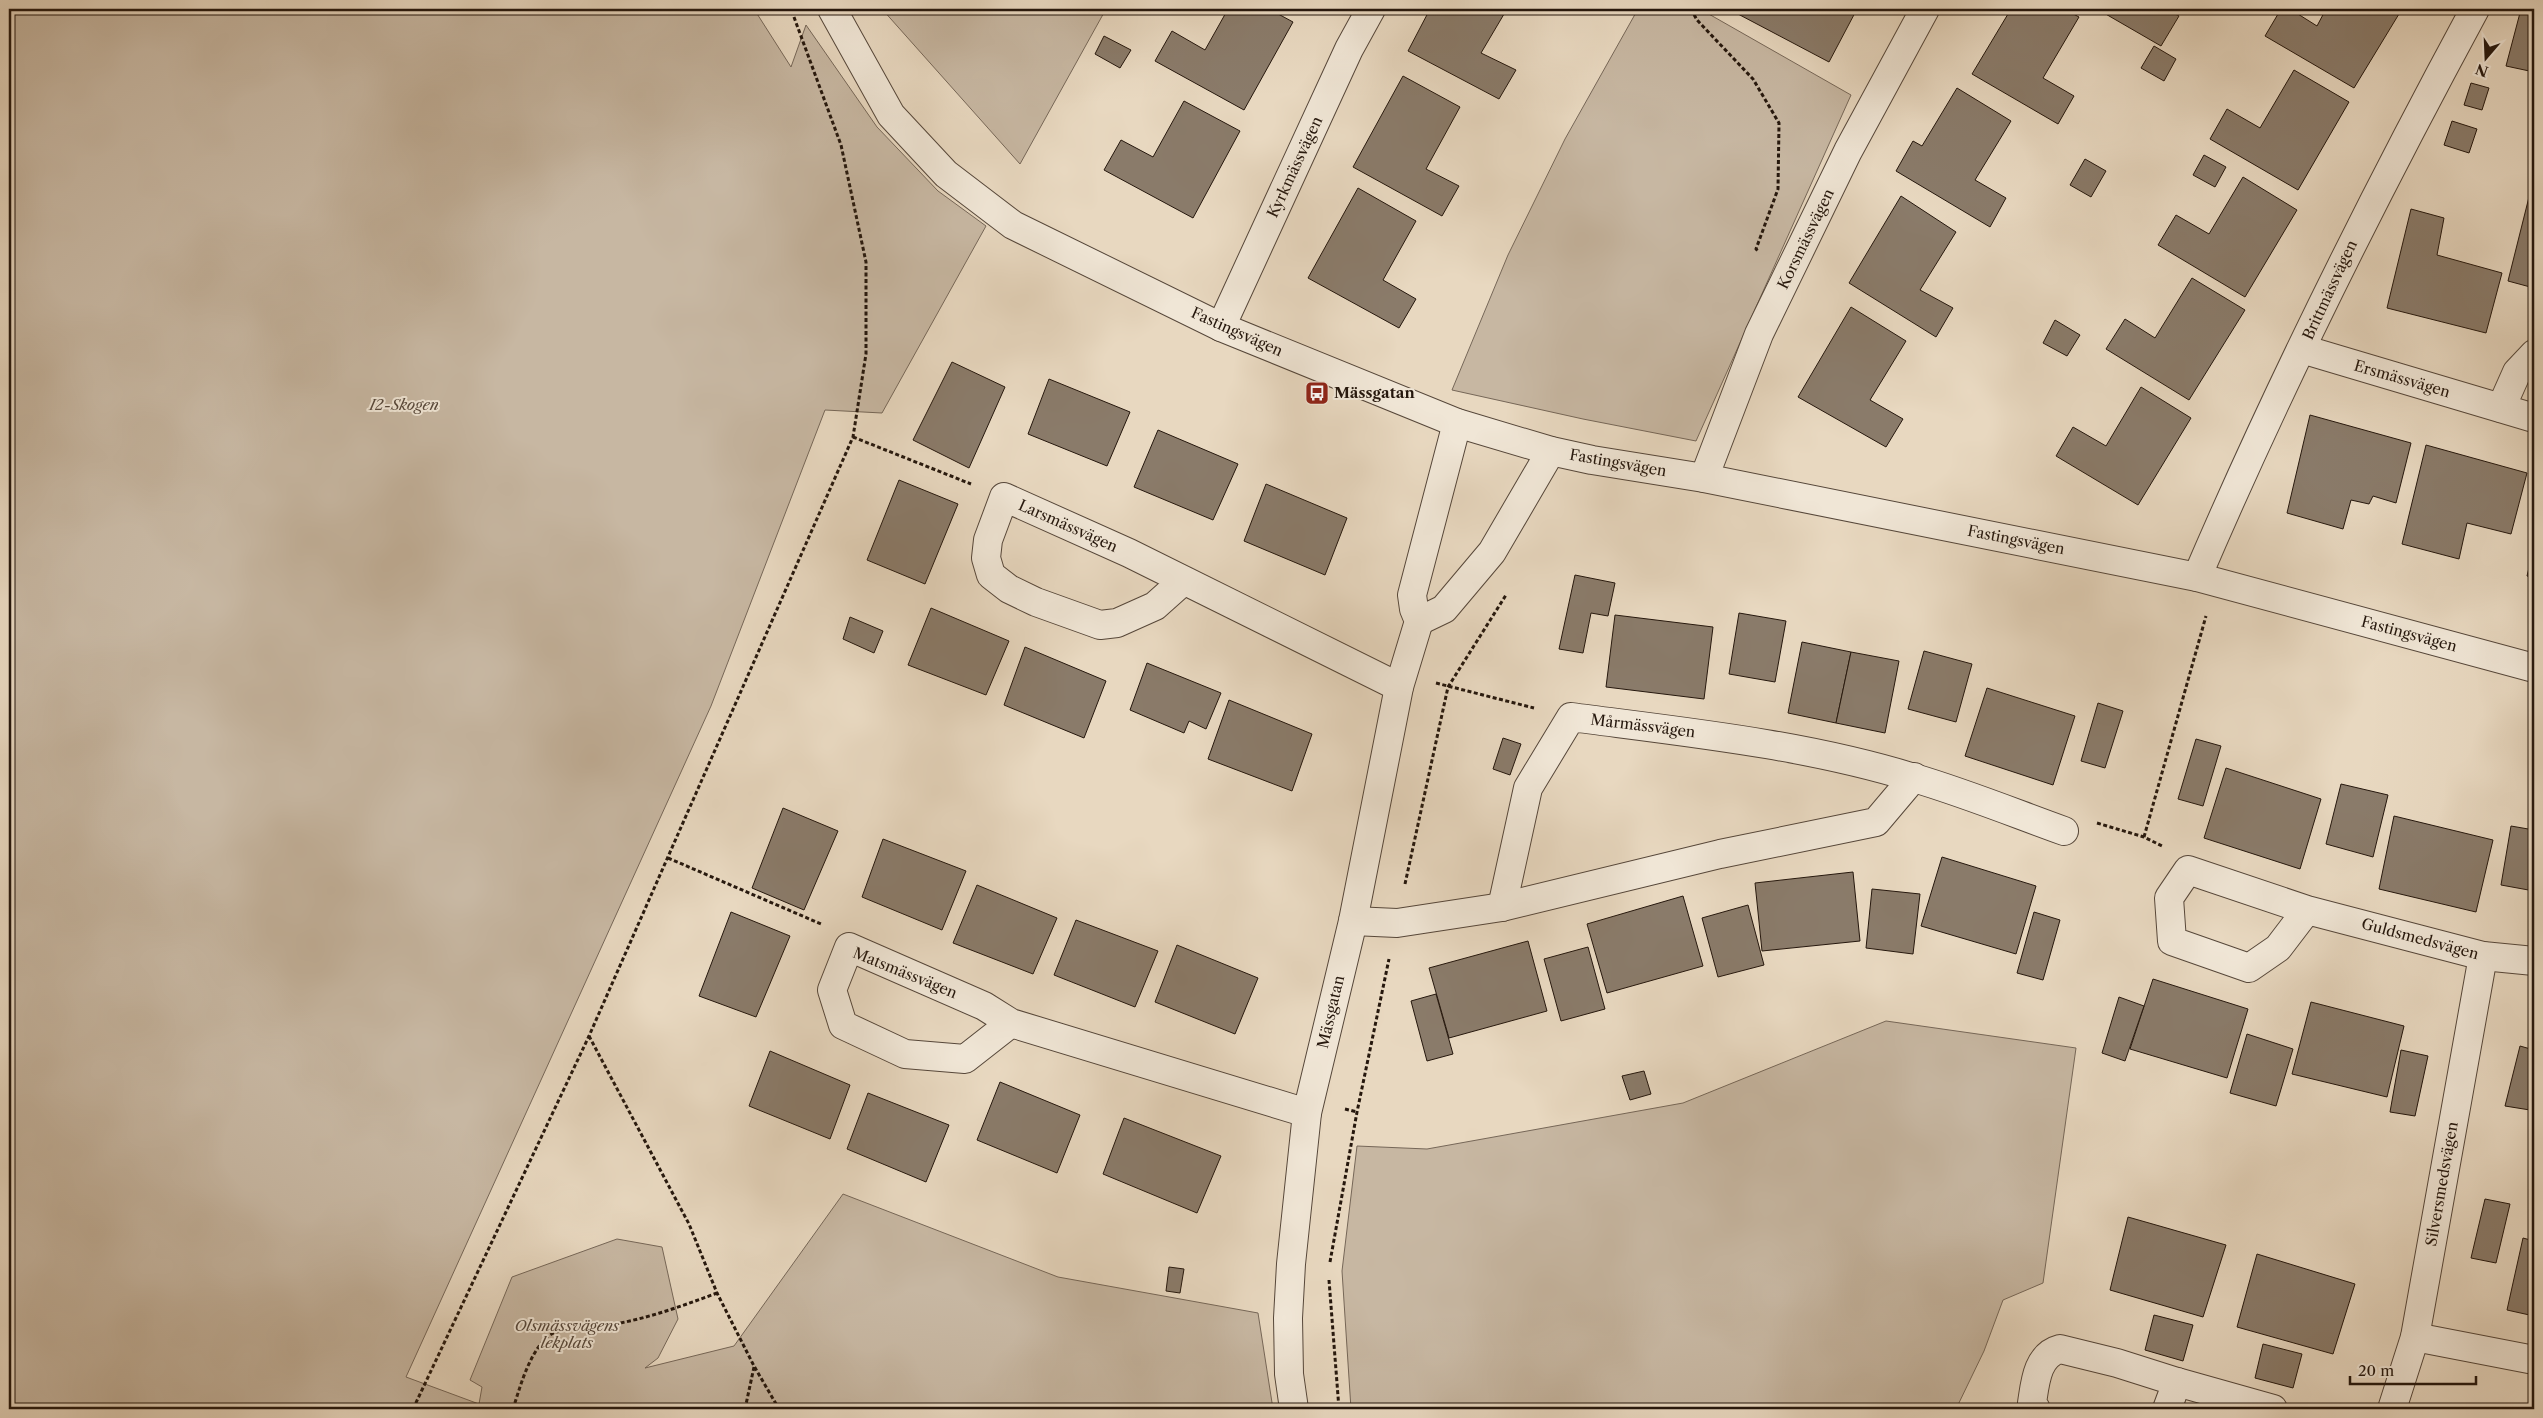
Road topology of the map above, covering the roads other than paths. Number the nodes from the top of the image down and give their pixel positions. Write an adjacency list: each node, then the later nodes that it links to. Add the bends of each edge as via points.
1 (832, 9): 5 (street, Fastingsvägen, via 891,115 946,174 1013,225)
2 (1371, 9): 5 (street, Kyrkmässvägen, via 1349,49)
3 (1926, 9): 12 (street, Korsmässvägen, via 1848,151 1759,334)
4 (2475, 9): 6 (street, Brittmässvägen, via 2354,238)
5 (1221, 327): 10 (street, Fastingsvägen)
6 (2302, 349): 8 (street, Ersmässvägen); 13 (street, Brittmässvägen, via 2260,434)
7 (2534, 354): 8 (street, via 2517,372)
8 (2501, 408): 9 (street, Ersmässvägen)
9 (2534, 418)
10 (1457, 424): 11 (street, Fastingsvägen); 15 (street, via 1412,595)
11 (1550, 451): 12 (street, Fastingsvägen); 15 (street, via 1492,552 1444,609)
12 (1704, 478): 13 (street, Fastingsvägen)
13 (2206, 579): 16 (street, Fastingsvägen)
14 (1183, 581): 14 (street, Larsmässvägen, via 1004,497 988,540 986,558 991,575 1009,589 1100,624 1116,623 1155,606); 17 (street, Larsmässvägen)
15 (1419, 621): 17 (street, Mässgatan)
16 (2534, 668)
17 (1401, 680): 22 (street, Mässgatan)
18 (1914, 777): 19 (street, Mårmässvägen); 20 (street, via 1876,822 1720,854); 20 (street, Mårmässvägen, via 1707,734 1571,717 1528,788)
19 (2064, 831)
20 (1502, 907): 22 (street, via 1397,923)
21 (2307, 910): 21 (street, Guldsmedsvägen, via 2278,948 2249,968 2172,941 2169,898 2188,870); 23 (street, Guldsmedsvägen)
22 (1352, 921): 26 (street, Mässgatan)
23 (2483, 956): 24 (street, Guldsmedsvägen); 27 (street, Silversmedsvägen)
24 (2534, 961)
25 (1011, 1023): 25 (street, Matsmässvägen, via 984,1006 849,947 832,990 843,1024 905,1054 966,1059); 26 (street, Matsmässvägen)
26 (1307, 1113): 30 (street, Mässgatan, via 1288,1318 1289,1374)
27 (2415, 1337): 28 (street); 34 (street, Silversmedsvägen)
28 (2534, 1360)
29 (2177, 1382): 31 (street, via 2117,1363 2054,1350 2039,1368 2032,1403); 32 (street); 33 (street)
30 (1294, 1409)
31 (2036, 1409)
32 (2167, 1409)
33 (2273, 1409)
34 (2392, 1409)

